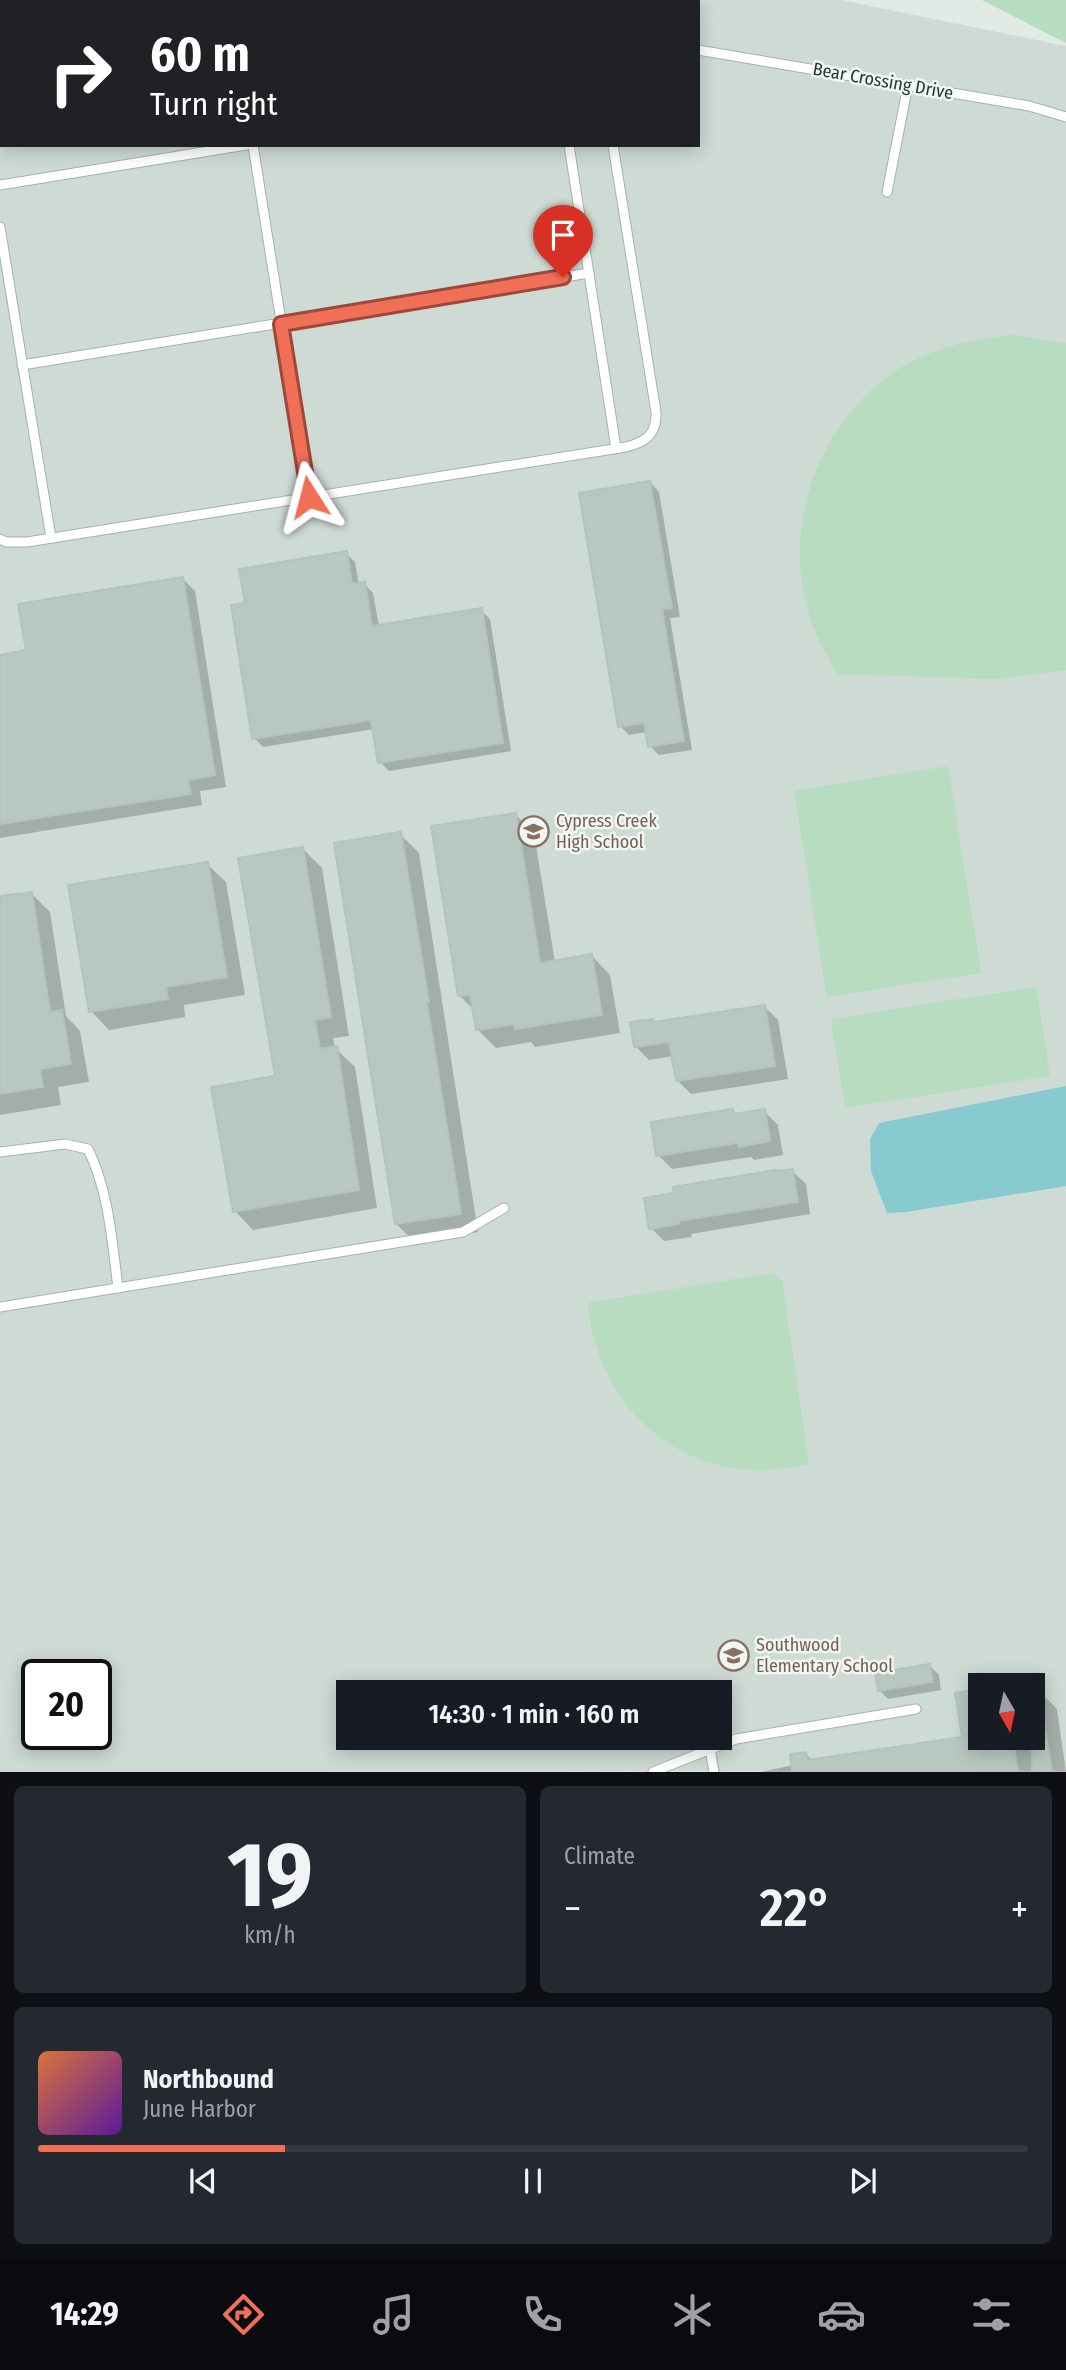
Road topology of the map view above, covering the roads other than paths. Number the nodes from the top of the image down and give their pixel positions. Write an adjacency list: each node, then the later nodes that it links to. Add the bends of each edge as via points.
1 (700, 50): 2 (lane, Bear Crossing Drive)
2 (908, 85): 3 (lane, Bear Crossing Drive); 9 (lane)
3 (1066, 117)
4 (234, 147): 8 (lane)
5 (253, 147): 12 (lane)
6 (569, 147): 11 (lane)
7 (613, 147): 14 (lane, via 656,421 647,438)
8 (0, 186)
9 (887, 192)
10 (0, 227): 13 (lane)
11 (589, 273): 12 (lane); 14 (lane)
12 (281, 324): 13 (lane); 15 (lane)
13 (22, 365): 16 (lane)
14 (616, 448): 15 (lane)
15 (309, 497): 16 (lane)
16 (51, 538): 17 (lane)
17 (0, 539)
18 (0, 1152): 20 (lane, via 65,1144 88,1149 106,1198)
19 (504, 1208): 20 (lane, via 463,1232)
20 (118, 1288): 21 (lane)
21 (0, 1307)
22 (916, 1709): 23 (lane)
23 (732, 1741)
24 (708, 1750): 26 (lane)
25 (710, 1750): 27 (lane)
26 (653, 1772)
27 (714, 1772)

